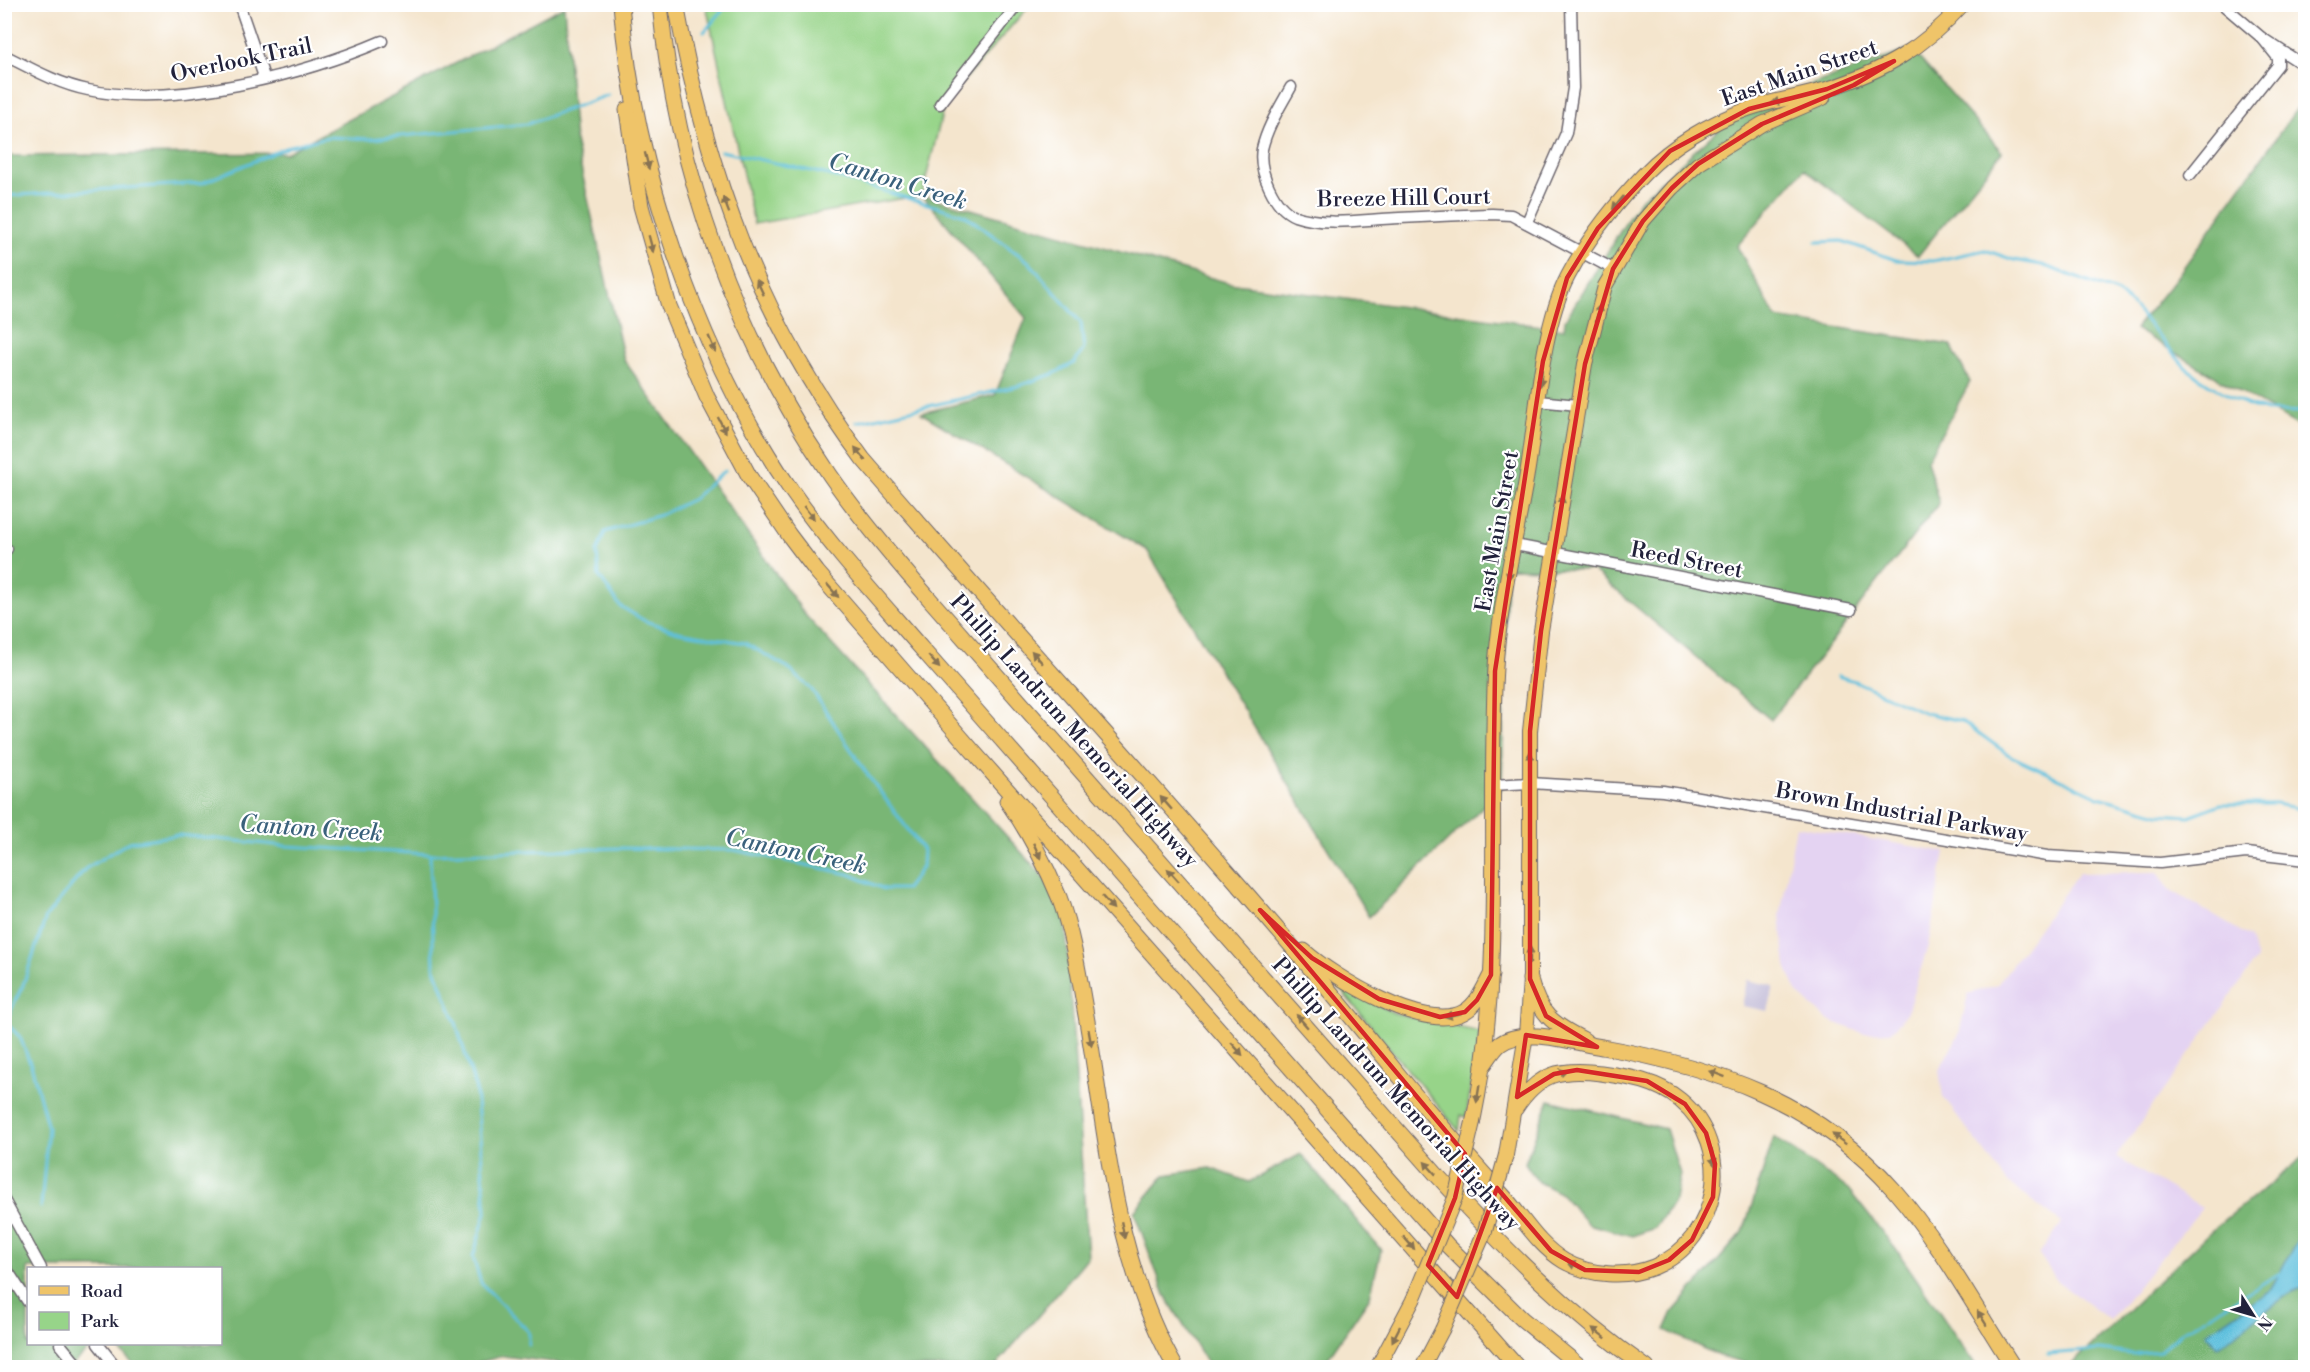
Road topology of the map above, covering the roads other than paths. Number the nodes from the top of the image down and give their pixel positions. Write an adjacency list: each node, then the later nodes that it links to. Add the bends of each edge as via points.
1 (239, 4): 15 (street, via 263,74)
2 (621, 4): 9 (highway)
3 (660, 4): 53 (highway, Phillip Landrum Memorial Highway, one-way to 3, via 1557,1299 1450,1189 933,603 831,477 761,359 714,248 683,144)
4 (676, 4): 31 (highway, one-way to 4, via 884,483 827,408 768,305 722,192 694,96)
5 (1018, 4): 17 (street)
6 (1571, 4): 19 (street, via 1573,88 1566,133)
7 (1963, 4): 13 (main road, East Main Street, via 1937,33)
8 (2223, 4): 10 (street)
9 (622, 20): 27 (highway, one-way to 27, via 629,133 641,206 669,306 707,397 749,476 789,536); 52 (highway, one-way to 52, via 633,103 672,245 717,357 791,490 887,609 1447,1245 1522,1319)
10 (2262, 38): 14 (street, via 2298,62); 18 (street, via 2278,58 2278,65)
11 (382, 41): 15 (street, Overlook Trail, via 358,52)
12 (4, 55): 15 (street, Overlook Trail, via 61,83 103,93 161,95)
13 (1894, 61): 20 (main road, East Main Street, one-way to 20, via 1827,89 1749,109 1710,125 1647,171); 21 (main road, East Main Street, via 1854,85 1762,124 1698,164 1642,221)
14 (2306, 63)
15 (261, 79)
16 (1291, 87): 19 (street, Breeze Hill Court, via 1268,129 1261,152 1264,174 1273,194 1292,215 1346,221 1492,214 1511,215)
17 (940, 104)
18 (2190, 175)
19 (1527, 222): 20 (street, Breeze Hill Court)
20 (1582, 253): 21 (street, Breeze Hill Court); 22 (main road, East Main Street, one-way to 22, via 1560,297 1543,361)
21 (1613, 269): 23 (main road, East Main Street, one-way to 21, via 1605,286)
22 (1538, 401): 23 (street); 24 (main road, East Main Street)
23 (1578, 405): 25 (main road, East Main Street, one-way to 23)
24 (1515, 545): 25 (street, Reed Street); 29 (main road, East Main Street, one-way to 29, via 1495,671)
25 (1553, 553): 26 (street, Reed Street); 28 (main road, East Main Street, one-way to 25, via 1530,731)
26 (1851, 610)
27 (972, 749): 48 (highway, one-way to 48, via 1030,834 1060,899 1081,983 1123,1230 1143,1297); 51 (highway, one-way to 51)
28 (1530, 783): 29 (street, Brown Industrial Parkway); 30 (street, Brown Industrial Parkway, via 1675,793 2047,856 2160,863 2246,853); 33 (main road, East Main Street, one-way to 28)
29 (1492, 785): 32 (main road, East Main Street)
30 (2306, 860)
31 (1260, 910): 32 (highway, one-way to 31, via 1471,1007 1458,1016 1440,1017 1414,1011 1378,999 1335,975); 37 (highway, one-way to 31, via 1541,1080 1571,1070 1647,1080 1676,1096 1706,1133 1714,1164 1713,1197 1692,1240 1669,1260 1639,1272 1599,1273 1561,1259 1532,1232)
32 (1491, 975): 36 (main road, East Main Street)
33 (1530, 979): 34 (main road, East Main Street); 35 (highway, via 1545,1016)
34 (1526, 1035): 35 (highway); 36 (highway, via 1500,1044); 37 (main road, East Main Street)
35 (1597, 1047): 54 (highway, one-way to 35, via 1912,1212 1883,1178 1844,1143 1796,1110 1734,1080 1676,1061)
36 (1483, 1066): 49 (main road, East Main Street, one-way to 49, bridge, via 1455,1198 1413,1300)
37 (1515, 1109): 50 (main road, East Main Street, bridge, via 1485,1231)
38 (4, 1200): 40 (street)
39 (4, 1264): 42 (street)
40 (41, 1267)
41 (27, 1281): 42 (street)
42 (18, 1287): 43 (street)
43 (27, 1300)
44 (61, 1345): 46 (street)
45 (99, 1345): 47 (street)
46 (80, 1368)
47 (117, 1368)
48 (1176, 1368)
49 (1377, 1368)
50 (1422, 1368)
51 (1518, 1368)
52 (1582, 1368)
53 (1647, 1368)
54 (2014, 1368)

